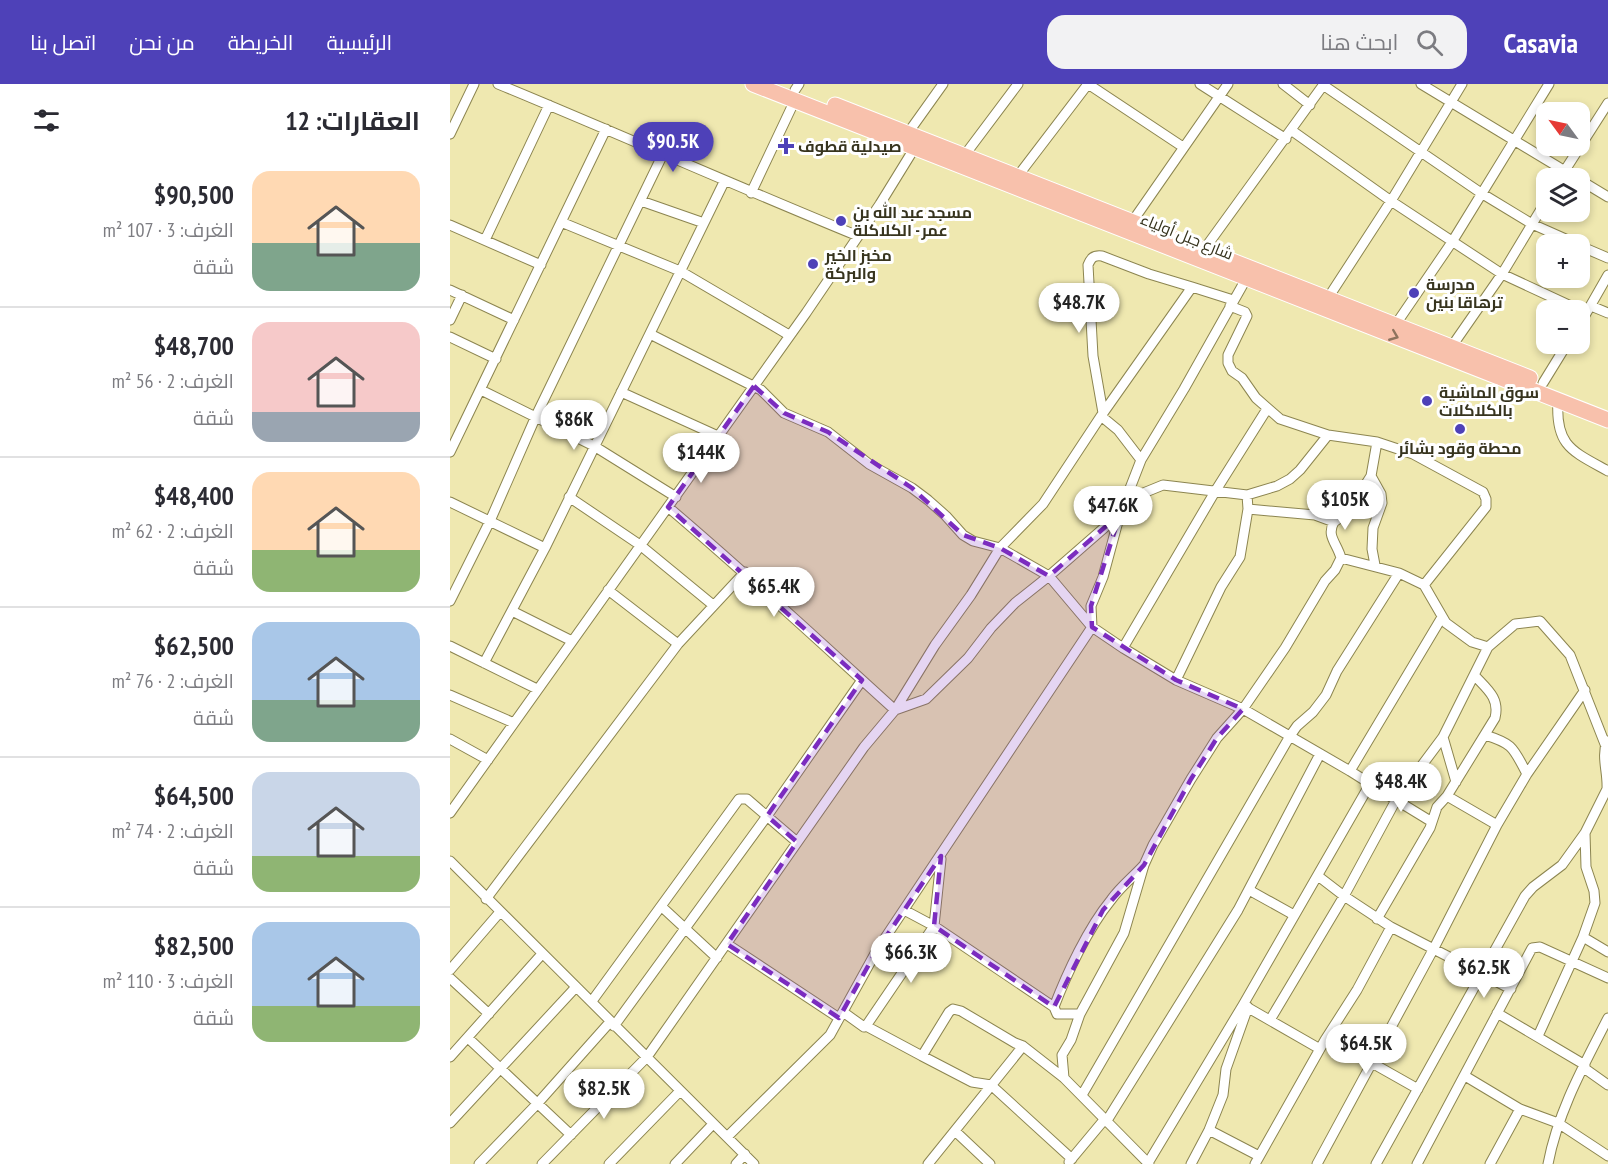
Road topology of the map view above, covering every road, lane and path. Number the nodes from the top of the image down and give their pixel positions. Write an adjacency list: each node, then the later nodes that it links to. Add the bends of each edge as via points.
1 (474, 84): 22 (street)
2 (498, 84): 19 (street)
3 (753, 84): 15 (main road, شارع جبل أولياء)
4 (780, 84): 15 (main road, شارع جبل أولياء)
5 (943, 84): 24 (street)
6 (1018, 84): 29 (street)
7 (1088, 84): 26 (street); 32 (street)
8 (1200, 84): 16 (street)
9 (1228, 84): 16 (street)
10 (1283, 84): 20 (street)
11 (1323, 84): 20 (street); 27 (street)
12 (1421, 84): 17 (street)
13 (1462, 84): 17 (street)
14 (1546, 85): 25 (street)
15 (797, 91): 24 (main road, شارع جبل أولياء); 35 (street)
16 (1220, 97): 23 (street); 26 (street)
17 (1450, 102): 25 (street); 27 (street)
18 (1608, 103): 31 (street)
19 (549, 105): 21 (street); 48 (street)
20 (1310, 105): 23 (street)
21 (606, 129): 28 (street); 41 (street)
22 (450, 135)
23 (1289, 135): 39 (street); 52 (street)
24 (914, 140): 29 (main road, شارع جبل أولياء); 47 (street); 58 (main road, شارع جبل أولياء)
25 (1515, 140): 30 (street); 36 (street)
26 (1183, 147): 42 (street)
27 (1421, 150): 36 (street); 39 (street)
28 (663, 154): 33 (street); 38 (street)
29 (964, 156): 32 (main road, شارع جبل أولياء)
30 (1563, 168)
31 (1567, 168)
32 (1017, 177): 42 (main road, شارع جبل أولياء)
33 (724, 182): 35 (street); 43 (street)
34 (1590, 185): 37 (street)
35 (751, 192): 47 (street)
36 (1481, 193): 44 (street); 49 (street)
37 (1608, 196)
38 (641, 201): 43 (street); 50 (street)
39 (1391, 201): 49 (street); 62 (street)
40 (1536, 217): 44 (street)
41 (561, 222): 50 (street); 54 (street)
42 (1132, 222): 52 (main road, شارع جبل أولياء)
43 (704, 223): 55 (street)
44 (1532, 224): 46 (street); 56 (street)
45 (450, 225): 48 (street)
46 (1554, 234)
47 (858, 236): 72 (street)
48 (485, 240): 54 (street)
49 (1452, 242): 56 (street); 70 (street)
50 (620, 246): 55 (street); 85 (street)
51 (1590, 250): 53 (street)
52 (1203, 251): 62 (main road, شارع جبل أولياء)
53 (1608, 258)
54 (541, 265): 69 (street)
55 (680, 271): 71 (street); 72 (street)
56 (1502, 274): 63 (street); 74 (street)
57 (1608, 275): 65 (street)
58 (1246, 279): 64 (street); 81 (main road, شارع جبل أولياء, one-way to 81)
59 (1191, 287): 64 (street); 84 (street); 84 (street, via 1102,256 1091,258 1088,265 1094,356)
60 (450, 290): 61 (street)
61 (462, 295): 68 (street); 69 (street)
62 (1328, 298): 70 (main road, شارع جبل أولياء)
63 (1564, 300)
64 (1231, 303): 82 (street, via 1247,316 1231,347 1228,363); 93 (street)
65 (1590, 306)
66 (1590, 310): 67 (street)
67 (1608, 313)
68 (450, 320)
69 (514, 320): 76 (street)
70 (1396, 324): 74 (main road, شارع جبل أولياء)
71 (650, 334): 78 (street); 80 (street)
72 (789, 335): 78 (street)
73 (450, 337): 76 (street)
74 (1452, 346): 77 (main road, شارع جبل أولياء)
75 (1561, 354): 77 (street)
76 (496, 358): 79 (street)
77 (1543, 383): 83 (main road, شارع جبل أولياء)
78 (754, 386): 89 (street); 108 (street, via 784,413 828,432 869,464 912,488 963,536)
79 (481, 390): 85 (street); 87 (street)
80 (621, 392): 89 (street); 91 (street)
81 (1558, 400): 86 (main road, شارع جبل أولياء); 94 (street, via 1562,437 1575,453)
82 (1267, 409): 88 (street, via 1289,423); 96 (street)
83 (1608, 409)
84 (1102, 415): 93 (street); 108 (street, via 1043,504)
85 (536, 416): 91 (street); 104 (street)
86 (1608, 420)
87 (454, 431): 92 (street)
88 (1328, 435): 90 (street); 97 (street, via 1290,479)
89 (718, 436): 98 (street)
90 (1377, 442): 95 (street); 114 (street, via 1413,454 1483,492 1486,499 1486,507)
91 (594, 446): 98 (street); 99 (street)
92 (450, 452)
93 (1141, 460): 103 (street)
94 (1608, 471)
95 (1371, 476): 105 (street, via 1348,512); 110 (street, via 1382,503 1373,528)
96 (1216, 490): 97 (street); 103 (street, via 1164,485 1136,496); 125 (street)
97 (1247, 495): 102 (street)
98 (676, 496): 101 (street)
99 (569, 497): 106 (street); 107 (street)
100 (450, 502): 104 (street)
101 (669, 507): 106 (street); 111 (street)
102 (1248, 509): 105 (street, via 1315,515); 129 (street, via 1240,557 1221,587)
103 (1119, 514): 113 (street); 120 (street, via 1103,577 1091,606)
104 (490, 521): 107 (street); 116 (street)
105 (1334, 522): 109 (street, via 1330,536)
106 (640, 545): 115 (street); 117 (street)
107 (544, 548): 118 (street)
108 (1000, 548): 113 (street); 134 (street)
109 (1341, 558): 110 (street); 133 (street)
110 (1375, 566): 112 (street)
111 (745, 572): 117 (street); 128 (street)
112 (1399, 573): 114 (street); 137 (street, via 1337,670 1326,695)
113 (1049, 576): 120 (street); 134 (street, via 1015,603 926,699)
114 (1425, 585): 119 (street)
115 (608, 590): 121 (street); 122 (street)
116 (450, 602)
117 (713, 604): 122 (street)
118 (512, 611): 121 (street); 126 (street)
119 (1442, 617): 124 (street, via 1472,642); 143 (street)
120 (1092, 627): 125 (street); 155 (street)
121 (572, 641): 130 (street)
122 (678, 644): 161 (street)
123 (450, 646): 126 (street)
124 (1488, 647): 127 (street); 131 (street, via 1515,624 1540,621 1569,655)
125 (1123, 648): 129 (street)
126 (484, 663): 130 (street)
127 (1474, 675): 136 (street, via 1495,699 1498,709); 138 (street)
128 (862, 680): 134 (street); 150 (street)
129 (1176, 680): 133 (street)
130 (537, 689): 135 (street)
131 (1585, 690): 140 (street); 144 (street)
132 (450, 695): 135 (street)
133 (1243, 709): 137 (street); 157 (street, via 1217,738)
134 (896, 710): 154 (street, via 864,747)
135 (514, 723): 142 (street)
136 (1485, 735): 144 (street, via 1505,741); 145 (street)
137 (1290, 736): 141 (street); 210 (street)
138 (1443, 737): 145 (street); 148 (street)
139 (450, 739): 142 (street)
140 (1607, 741): 153 (street, via 1607,789)
141 (1320, 754): 143 (street); 159 (street)
142 (488, 760): 149 (street)
143 (1350, 771): 146 (street)
144 (1527, 774): 152 (street)
145 (1456, 782): 147 (street)
146 (1370, 784): 148 (street); 158 (street)
147 (1447, 796): 151 (street, via 1437,807); 152 (street)
148 (1396, 800): 151 (street); 160 (street)
149 (450, 813)
150 (767, 816): 154 (street); 162 (street, via 747,799 739,799); 169 (street)
151 (1432, 822): 166 (street)
152 (1497, 825): 172 (street)
153 (1585, 832): 170 (street, via 1586,867 1595,903); 178 (street, via 1562,865 1526,896)
154 (797, 842): 171 (street)
155 (941, 856): 163 (street); 167 (street)
156 (450, 861): 161 (street)
157 (1144, 865): 185 (street, via 1103,910); 188 (street, via 1124,933)
158 (1318, 876): 160 (street); 165 (street)
159 (1249, 890): 165 (street); 213 (street)
160 (1344, 896): 166 (street); 191 (street)
161 (486, 898): 164 (street)
162 (662, 907): 169 (street); 183 (street)
163 (904, 910): 167 (street); 189 (street)
164 (500, 912): 174 (street); 177 (street)
165 (1294, 915): 184 (street)
166 (1377, 919): 168 (street)
167 (934, 926): 185 (street); 193 (street)
168 (1391, 927): 172 (street); 196 (street)
169 (685, 929): 175 (street); 192 (street)
170 (1583, 937): 173 (street); 176 (street)
171 (727, 944): 175 (street); 189 (street)
172 (1434, 948): 178 (street); 201 (street)
173 (1608, 952)
174 (542, 954): 181 (street); 187 (street)
175 (717, 958): 200 (street)
176 (1571, 962): 180 (street); 182 (street, via 1535,946); 194 (street)
177 (450, 970)
178 (1483, 974): 182 (street); 208 (street)
179 (450, 978): 187 (street)
180 (1608, 978)
181 (576, 987): 183 (street); 203 (street)
182 (1510, 989): 186 (street)
183 (592, 1001): 192 (street)
184 (1246, 1006): 191 (street); 217 (street, via 1226,1069 1223,1095); 225 (street)
185 (1054, 1007): 188 (street, via 1058,1014)
186 (1497, 1013): 194 (street); 204 (street)
187 (489, 1014): 195 (street)
188 (1080, 1014): 205 (street, via 1062,1055)
189 (841, 1015): 193 (street); 220 (street, via 830,1035)
190 (1608, 1018): 202 (street)
191 (1270, 1020): 196 (street)
192 (612, 1024): 200 (street); 211 (street)
193 (866, 1026): 199 (street)
194 (1538, 1036): 202 (street)
195 (468, 1038): 198 (street); 203 (street)
196 (1323, 1044): 201 (street); 223 (street)
197 (1023, 1046): 199 (street, via 956,1008 949,1012); 205 (street); 207 (street)
198 (450, 1056)
199 (922, 1056): 207 (street, via 972,1082)
200 (647, 1057): 209 (street); 219 (street)
201 (1372, 1063): 208 (street); 235 (street)
202 (1584, 1066): 206 (street); 214 (street)
203 (501, 1070): 211 (street); 215 (street)
204 (1465, 1076): 212 (street); 237 (street)
205 (1064, 1078): 210 (street)
206 (1608, 1084)
207 (991, 1085): 218 (street); 224 (street)
208 (1418, 1089): 236 (street)
209 (680, 1091): 216 (street); 228 (street)
210 (1082, 1095): 213 (street)
211 (537, 1104): 219 (street); 226 (street)
212 (1520, 1109): 214 (street); 238 (street)
213 (1105, 1121): 224 (street); 225 (street)
214 (1558, 1123): 222 (street); 239 (street)
215 (450, 1124)
216 (713, 1124): 220 (street); 229 (street)
217 (1209, 1130): 223 (street); 234 (street)
218 (955, 1131): 232 (street); 233 (street)
219 (571, 1135): 227 (street)
220 (727, 1137): 221 (street)
221 (745, 1154): 230 (street); 231 (street)
222 (1608, 1156)
223 (1257, 1160)
224 (1070, 1162)
225 (1149, 1163)
226 (479, 1164)
227 (543, 1164)
228 (609, 1164)
229 (675, 1164)
230 (735, 1164)
231 (754, 1164)
232 (928, 1164)
233 (990, 1164)
234 (1191, 1164)
235 (1317, 1164)
236 (1376, 1164)
237 (1417, 1164)
238 (1490, 1164)
239 (1548, 1164)

